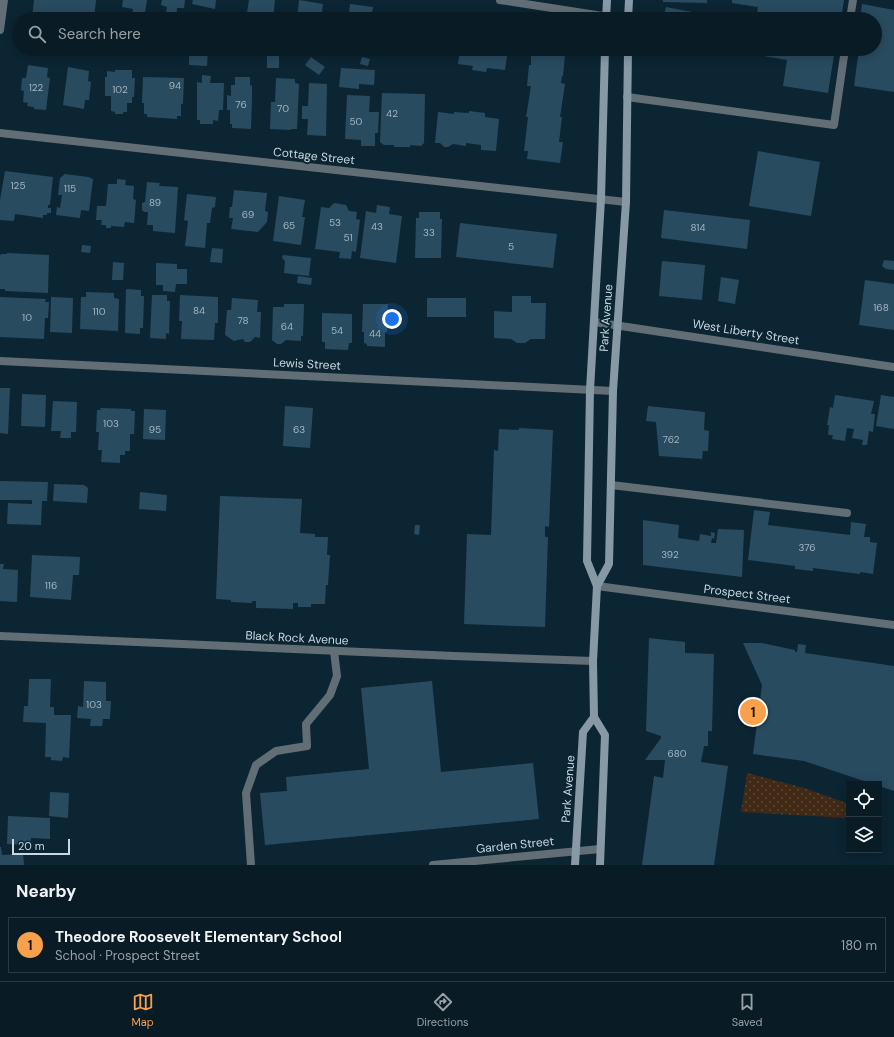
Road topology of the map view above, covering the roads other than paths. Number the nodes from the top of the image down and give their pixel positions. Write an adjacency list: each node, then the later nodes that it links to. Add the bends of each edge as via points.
1 (4, 0): 10 (street)
2 (500, 0): 6 (street)
3 (607, 0): 7 (main road)
4 (629, 0): 8 (main road)
5 (854, 0): 9 (street)
6 (571, 12)
7 (606, 12)
8 (628, 12)
9 (851, 12)
10 (0, 30)
11 (605, 56): 16 (main road, Park Avenue)
12 (628, 56): 14 (main road, Park Avenue)
13 (844, 56): 14 (street, via 834,124)
14 (627, 97): 17 (main road, Park Avenue)
15 (0, 133): 16 (street, Cottage Street)
16 (601, 199): 17 (street, Cottage Street); 18 (main road, Park Avenue)
17 (626, 202): 19 (main road, Park Avenue)
18 (594, 322): 19 (street, West Liberty Street); 22 (main road, Park Avenue)
19 (617, 325): 21 (street, West Liberty Street); 23 (main road, Park Avenue)
20 (0, 361): 22 (street, Lewis Street)
21 (894, 367)
22 (590, 390): 23 (street, Lewis Street); 26 (main road, Park Avenue, via 587,561)
23 (613, 391): 24 (main road, Park Avenue)
24 (611, 485): 25 (street); 26 (main road, Park Avenue, via 609,564)
25 (848, 513)
26 (597, 586): 27 (street, Prospect Street); 30 (main road, Park Avenue)
27 (894, 625)
28 (0, 636): 29 (street, Black Rock Avenue)
29 (334, 651): 30 (street, Black Rock Avenue); 34 (street, via 337,676 330,695 306,724 307,746 276,751 256,764 246,793)
30 (593, 661): 31 (main road, Park Avenue)
31 (594, 717): 32 (main road, via 605,735); 33 (main road, Park Avenue, via 583,732)
32 (600, 849): 33 (street, Garden Street); 37 (main road)
33 (576, 851): 35 (street, Garden Street); 36 (main road, Park Avenue)
34 (251, 865)
35 (433, 865)
36 (575, 865)
37 (600, 865)

